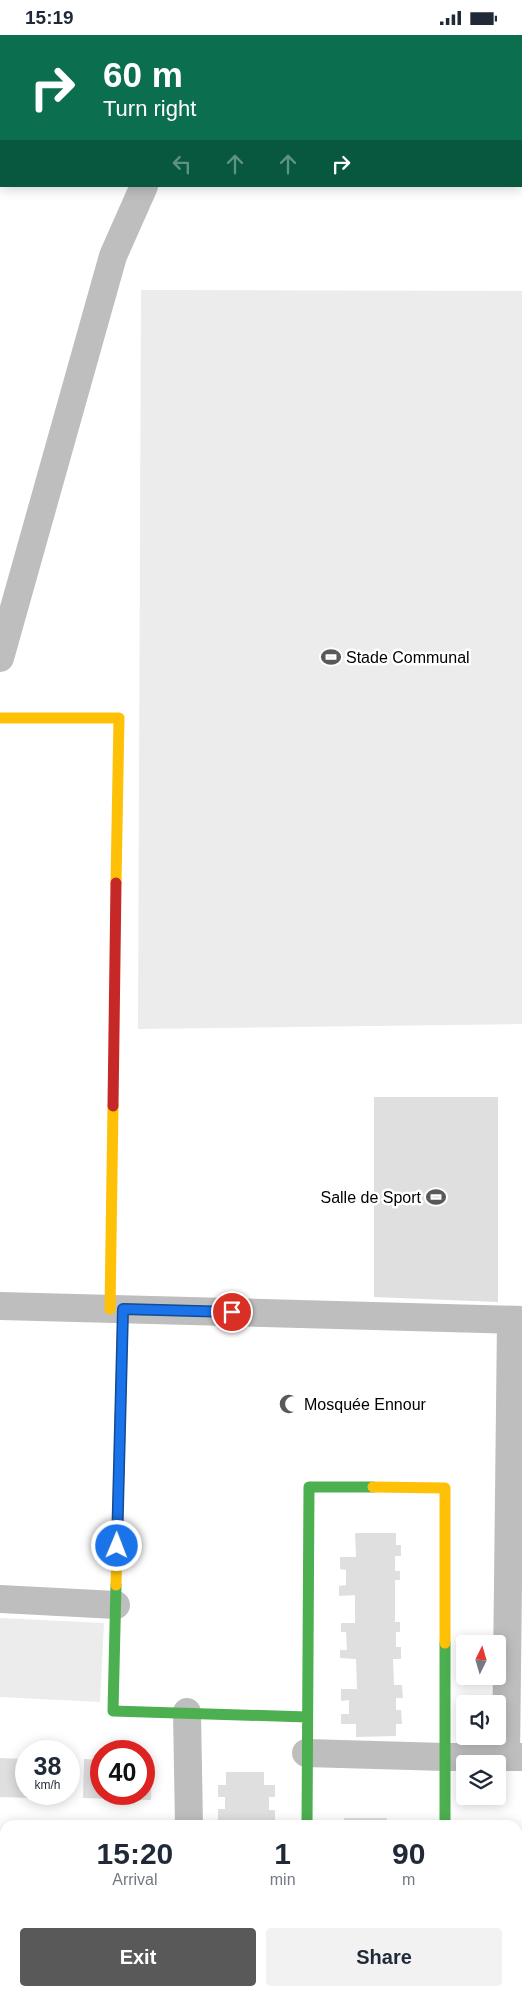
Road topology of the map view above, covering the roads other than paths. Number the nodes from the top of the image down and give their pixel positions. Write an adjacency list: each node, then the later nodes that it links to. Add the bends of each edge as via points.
1 (144, 187): 2 (street, via 113,256)
2 (0, 658)
3 (0, 718): 5 (street, via 119,718)
4 (0, 1307): 5 (street)
5 (117, 1309): 6 (street); 9 (street)
6 (517, 1320): 7 (street)
7 (516, 1447): 14 (street)
8 (0, 1599): 9 (street)
9 (116, 1605): 10 (street, via 113,1711)
10 (187, 1713): 11 (street); 15 (street)
11 (307, 1717): 12 (street); 13 (street, via 308,1487 445,1488)
12 (306, 1753): 13 (street); 16 (street)
13 (445, 1757): 14 (street); 17 (street)
14 (514, 1757)
15 (188, 1820)
16 (306, 1820)
17 (445, 1820)

